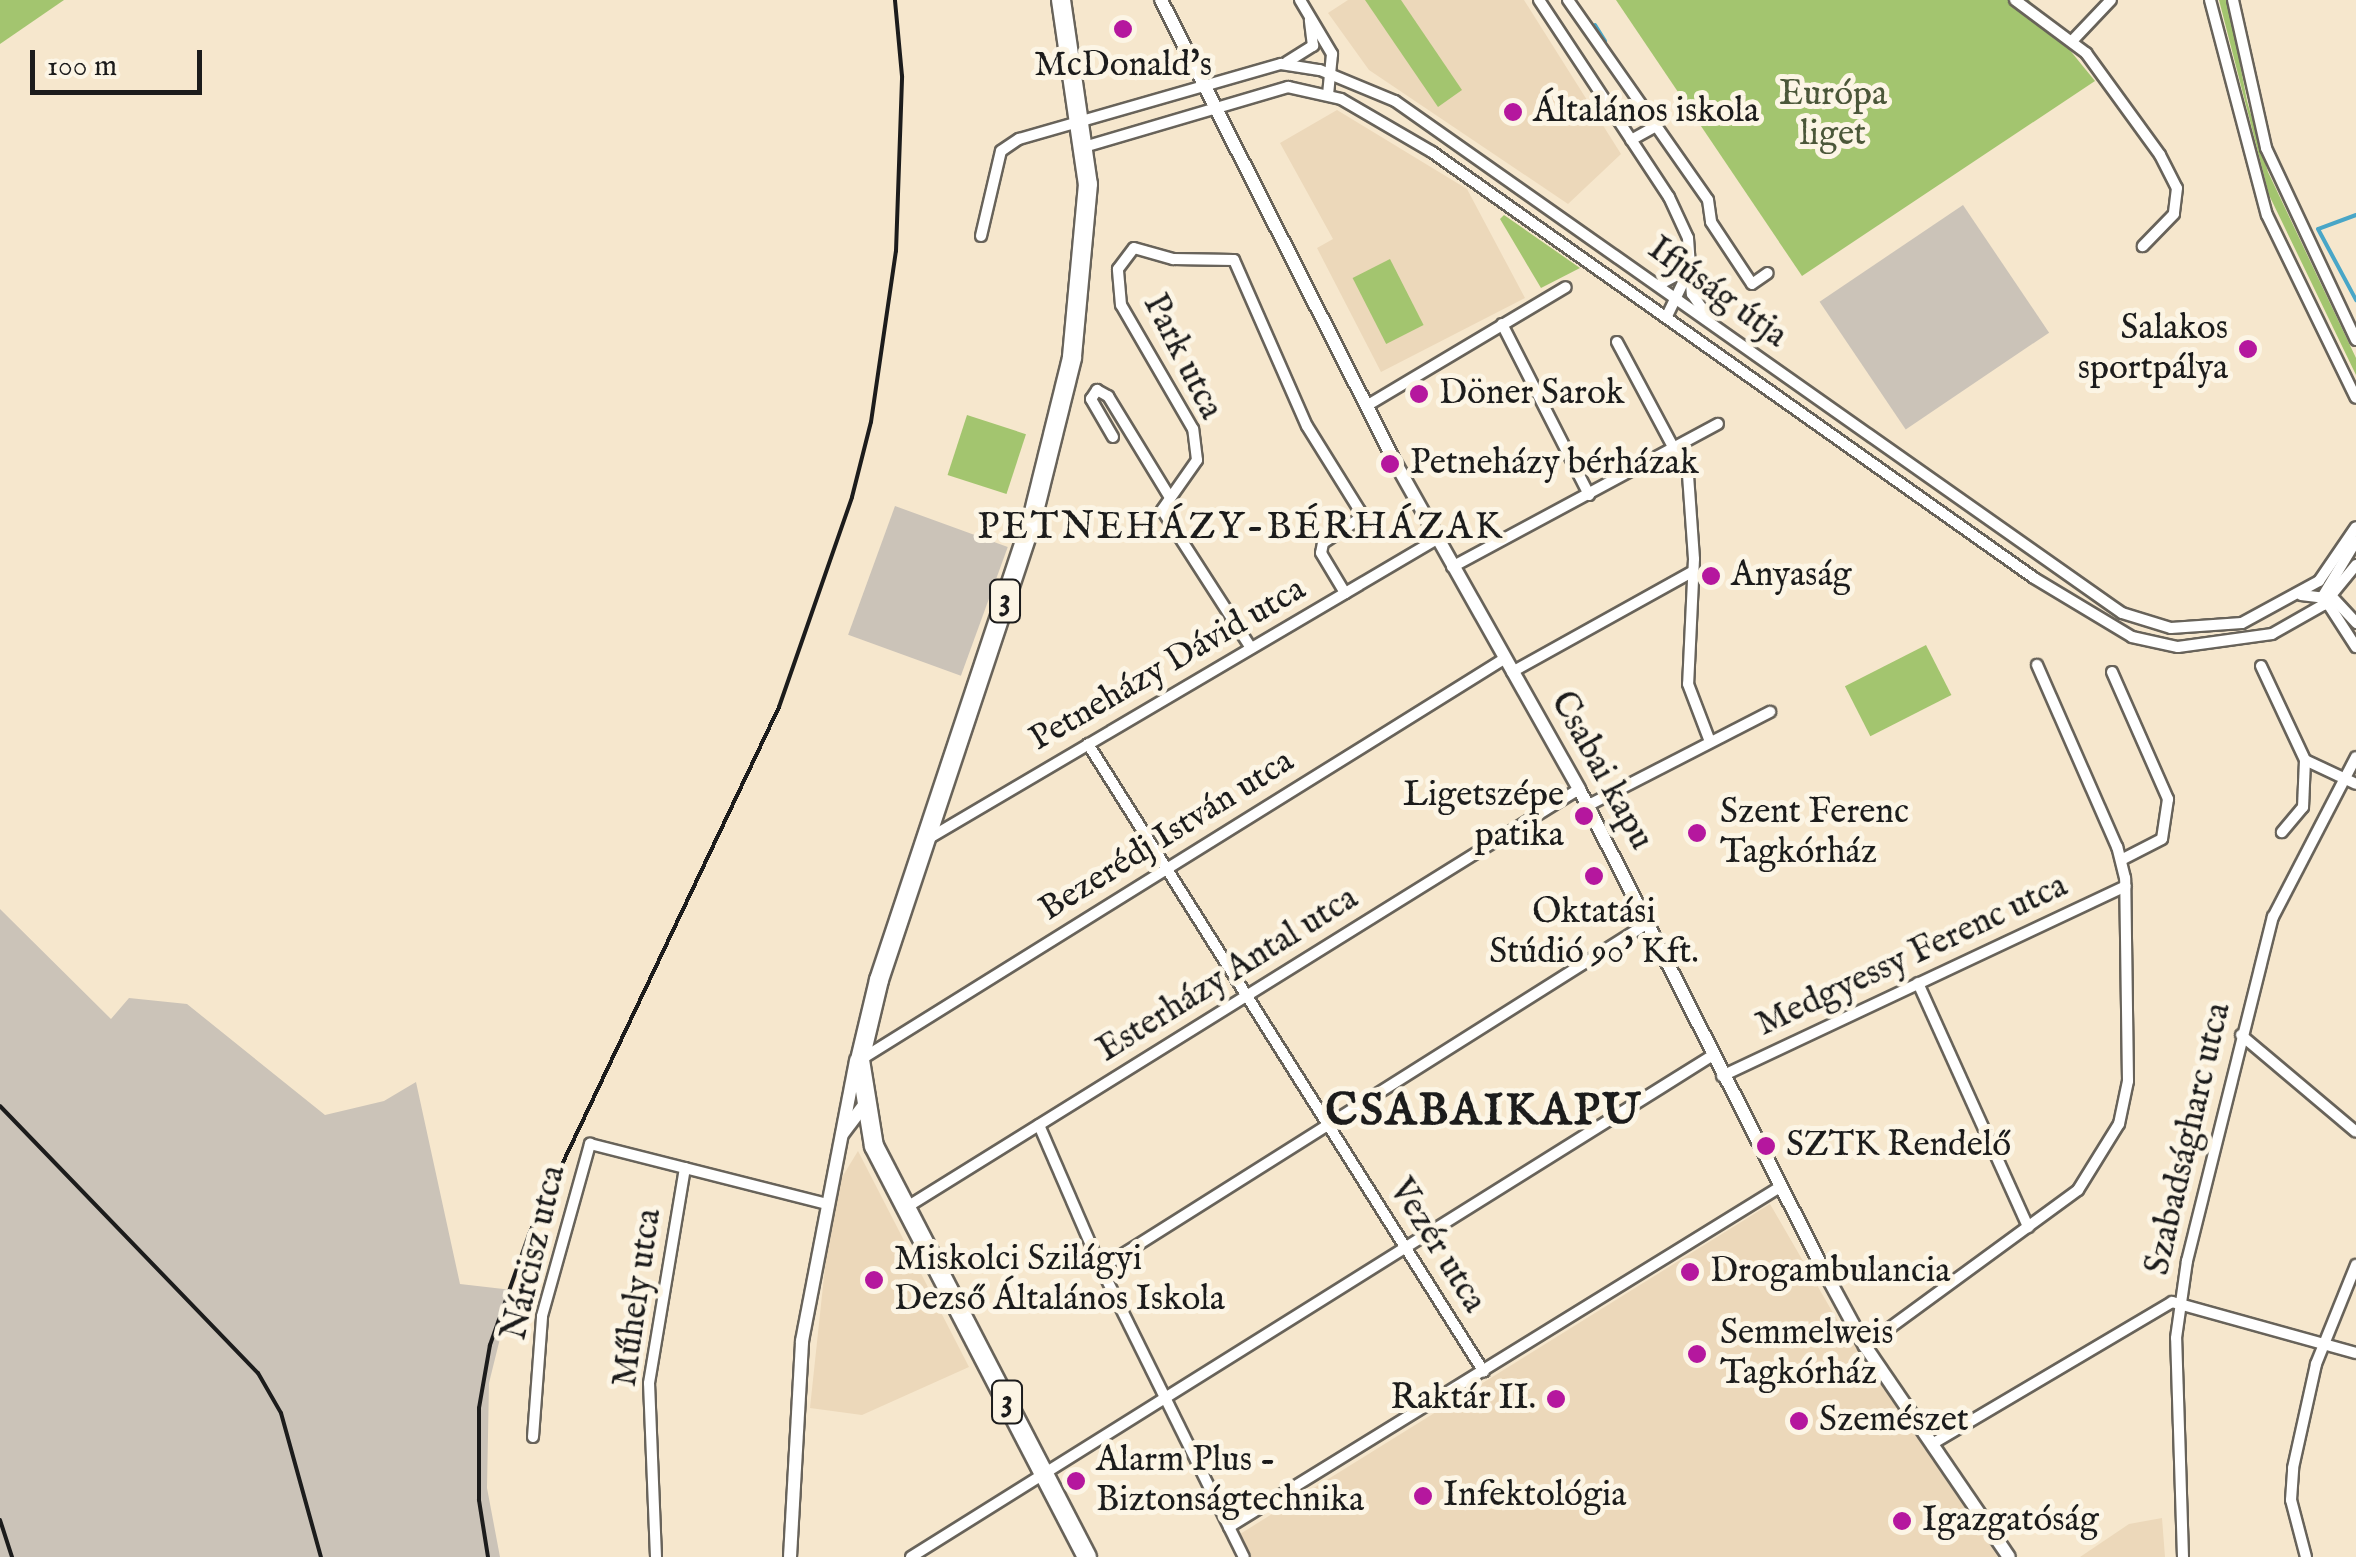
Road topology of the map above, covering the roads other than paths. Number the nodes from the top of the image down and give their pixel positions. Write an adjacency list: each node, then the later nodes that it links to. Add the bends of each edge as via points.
1 (1061, 0): 19 (main road, 3)
2 (1161, 0): 16 (street, Csabai kapu)
3 (1300, 0): 10 (street)
4 (1539, 0): 13 (street)
5 (1568, 0): 11 (street)
6 (2014, 0): 12 (street)
7 (2112, 0): 12 (street)
8 (2210, 0): 37 (street, via 2267,215)
9 (2232, 0): 34 (street, via 2266,148)
10 (1309, 14): 14 (street, via 1312,46); 15 (street, via 1325,38)
11 (1590, 34): 13 (street); 20 (street)
12 (2073, 40): 24 (street, via 2121,94 2176,188 2174,214)
13 (1568, 48): 21 (street)
14 (1285, 64): 15 (street, Ifjúság útja); 16 (street, Ifjúság útja)
15 (1334, 73): 17 (street); 27 (street, Ifjúság útja, via 1395,101)
16 (1206, 86): 18 (street, Csabai kapu); 19 (street, Ifjúság útja)
17 (1328, 95): 18 (street, Ifjúság útja, via 1288,87); 29 (street, Ifjúság útja, via 1386,122)
18 (1216, 106): 22 (street, Ifjúság útja); 38 (street, Csabai kapu)
19 (1082, 123): 22 (main road, 3); 23 (street, Ifjúság útja, via 1019,139 1000,151)
20 (1656, 126): 21 (street); 26 (street, via 1708,200 1711,222 1752,284)
21 (1631, 140): 25 (street, via 1676,210 1688,238)
22 (1084, 146): 71 (main road, 3, via 1088,184 1072,358 1054,440)
23 (981, 236)
24 (2143, 246)
25 (1690, 268): 27 (street); 30 (street); 33 (street, via 1692,294)
26 (1768, 273)
27 (1660, 284): 30 (street, Ifjúság útja)
28 (1566, 288): 32 (street)
29 (1637, 296): 31 (street, Ifjúság útja); 36 (street, Ifjúság útja)
30 (1677, 299): 31 (street); 33 (street, Ifjúság útja)
31 (1668, 314): 36 (street, Ifjúság útja)
32 (1502, 324): 38 (street); 42 (street)
33 (1715, 326): 51 (street, Ifjúság útja, via 2122,613 2171,628 2211,628 2266,614)
34 (2356, 340)
35 (1617, 342): 41 (street)
36 (1723, 360): 52 (street, Ifjúság útja, via 2113,630 2178,647 2235,643 2272,634)
37 (2356, 398)
38 (1368, 405): 45 (street, Csabai kapu)
39 (1718, 424): 41 (street)
40 (1113, 437): 43 (street, via 1091,399 1097,390 1108,396)
41 (1673, 448): 42 (street); 49 (street, via 1688,475)
42 (1589, 495): 47 (street)
43 (1169, 496): 50 (street, Park utca, via 1197,460 1193,429 1121,306 1118,269 1134,248 1172,260 1234,260 1307,426 1360,511 1359,519 1322,543 1321,553); 54 (street, via 1162,510)
44 (2356, 527): 51 (street, Ifjúság útja, via 2335,563)
45 (1437, 539): 47 (street, Csabai kapu); 50 (street, Petneházy Dávid utca)
46 (2356, 540): 52 (street)
47 (1452, 567): 56 (street, Csabai kapu)
48 (2353, 569): 52 (street, Ifjúság útja); 53 (street, via 2347,600)
49 (1690, 573): 59 (street); 62 (street, via 1688,684)
50 (1345, 593): 54 (street, Petneházy Dávid utca)
51 (2300, 595): 52 (street, Ifjúság útja)
52 (2326, 600): 53 (street); 55 (street)
53 (2356, 620)
54 (1250, 648): 63 (street, Petneházy Dávid utca)
55 (2356, 648)
56 (1504, 659): 59 (street, Csabai kapu); 73 (street, Bezerédj István utca)
57 (2038, 665): 72 (street)
58 (2261, 666): 65 (street)
59 (1512, 672): 68 (street, Csabai kapu)
60 (2112, 672): 72 (street, via 2168,799 2162,838)
61 (1770, 712): 62 (street)
62 (1709, 739): 69 (street)
63 (1088, 744): 71 (street, Petneházy Dávid utca); 73 (street, Vezér utca)
64 (2356, 757): 66 (street, Szabadságharc utca)
65 (2305, 760): 66 (street); 70 (street, via 2303,807)
66 (2343, 781): 67 (street); 78 (street, Szabadságharc utca, via 2274,916)
67 (2356, 784)
68 (1578, 790): 69 (street, Csabai kapu); 77 (street, Esterházy Antal utca)
69 (1587, 806): 75 (street, Csabai kapu)
70 (2282, 832)
71 (926, 840): 79 (main road, 3)
72 (2121, 860): 74 (street)
73 (1168, 867): 77 (street, Vezér utca); 79 (street, Bezerédj István utca)
74 (2125, 886): 76 (street, Medgyessy Ferenc utca); 91 (street, via 2128,1081 2119,1124 2093,1174)
75 (1648, 923): 80 (street, Csabai kapu); 84 (street)
76 (1918, 983): 81 (street, Medgyessy Ferenc utca); 91 (street)
77 (1250, 994): 83 (street, Esterházy Antal utca); 84 (street, Vezér utca)
78 (2241, 1035): 85 (street); 95 (street, Szabadságharc utca)
79 (861, 1051): 82 (main road, 3); 86 (street)
80 (1712, 1055): 81 (street, Csabai kapu); 92 (street)
81 (1722, 1076): 88 (street, Csabai kapu)
82 (863, 1106): 86 (street); 90 (main road, 3, via 874,1146)
83 (1039, 1125): 90 (street, Esterházy Antal utca); 94 (street)
84 (1328, 1126): 92 (street, Vezér utca); 94 (street)
85 (2356, 1132)
86 (841, 1135): 89 (street)
87 (685, 1168): 89 (street, Nárcisz utca); 101 (street, Nárcisz utca, via 590,1144 542,1316); 105 (street, Műhely utca, via 649,1383)
88 (1780, 1187): 97 (street, Csabai kapu); 99 (street)
89 (824, 1203): 106 (street, via 802,1341)
90 (906, 1207): 103 (main road, 3)
91 (2028, 1226): 97 (street)
92 (1406, 1248): 99 (street, Vezér utca); 100 (street)
93 (2356, 1265): 96 (street)
94 (1101, 1268): 100 (street)
95 (2179, 1304): 96 (street); 102 (street, via 2158,1307); 111 (street, Szabadságharc utca)
96 (2323, 1344): 98 (street); 112 (street, via 2292,1468 2291,1500)
97 (1866, 1346): 102 (street, Csabai kapu)
98 (2356, 1353)
99 (1484, 1372): 104 (street)
100 (1164, 1398): 103 (street); 104 (street)
101 (533, 1438)
102 (1932, 1444): 110 (street, Csabai kapu)
103 (1043, 1473): 107 (street); 108 (main road, 3)
104 (1230, 1528): 109 (street)
105 (656, 1557)
106 (790, 1557)
107 (911, 1557)
108 (1087, 1557)
109 (1244, 1557)
110 (2009, 1557)
111 (2183, 1557)
112 (2306, 1557)

